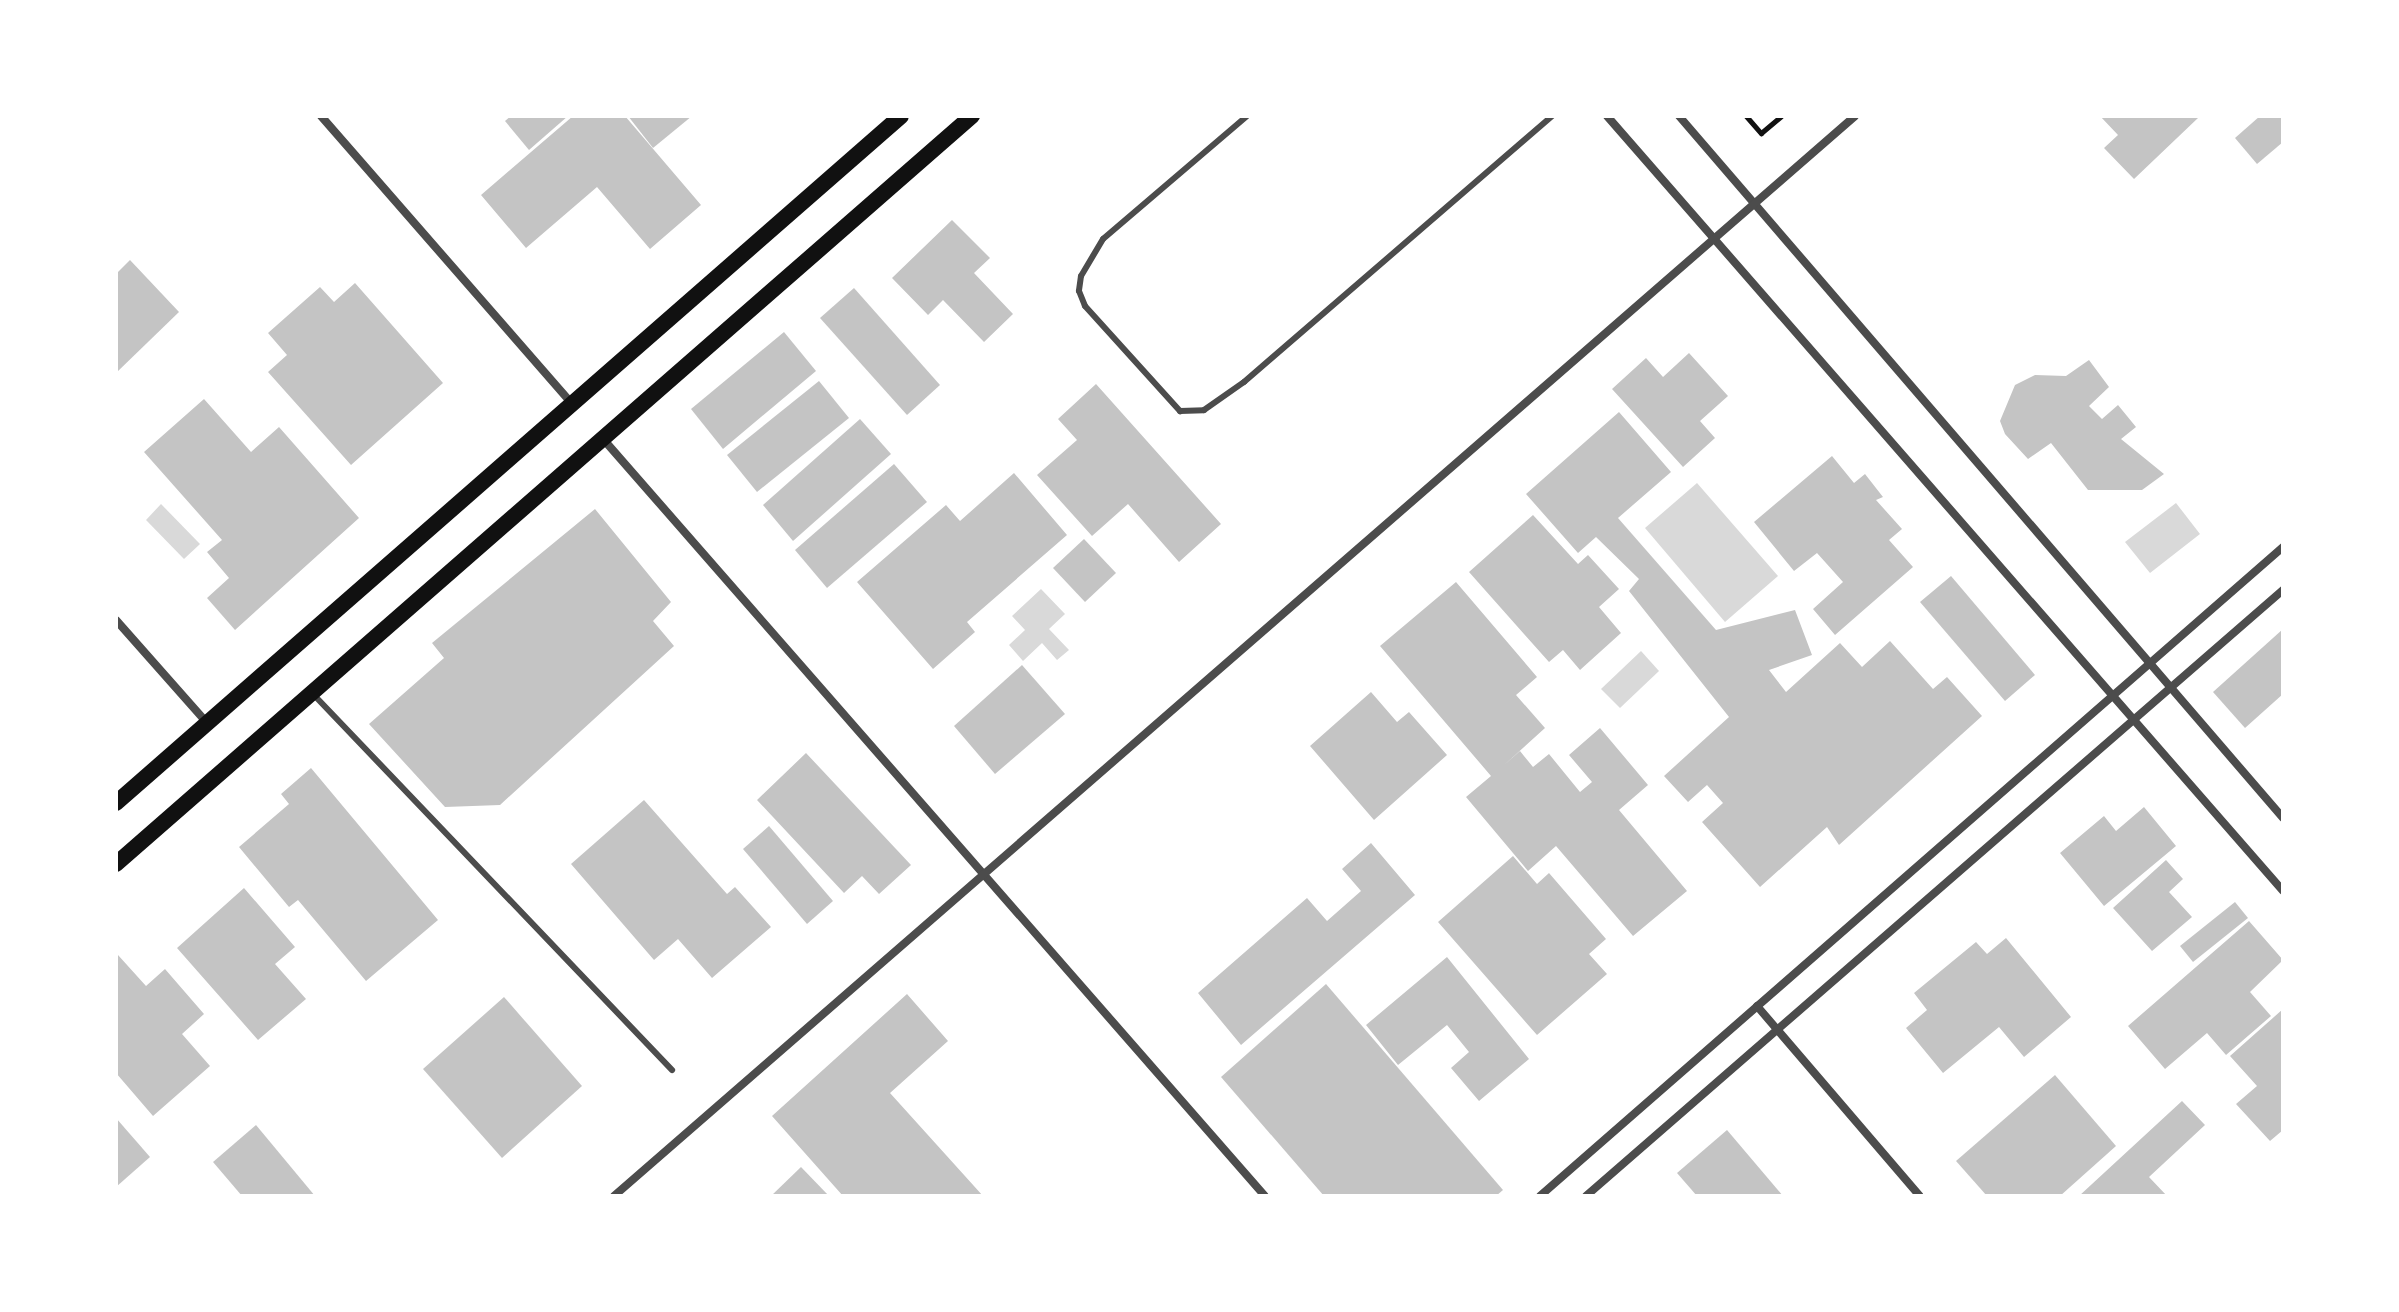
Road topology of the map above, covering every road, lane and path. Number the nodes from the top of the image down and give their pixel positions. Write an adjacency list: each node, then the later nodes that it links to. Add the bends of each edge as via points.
1 (321, 116): 13 (street)
2 (901, 116): 13 (main road)
3 (972, 116): 14 (main road)
4 (1247, 116): 5 (lane, via 1103,239 1081,276 1085,306 1180,411 1204,410 1244,382)
5 (1552, 116)
6 (1607, 116): 12 (street)
7 (1679, 116): 11 (street)
8 (1746, 116): 9 (path, via 1761,133)
9 (1781, 116)
10 (1855, 116): 11 (street)
11 (1755, 205): 12 (street); 18 (street)
12 (1715, 239): 21 (street); 27 (street)
13 (572, 404): 23 (main road)
14 (604, 440): 20 (main road); 27 (street)
15 (2283, 547): 18 (street)
16 (2283, 590): 19 (street)
17 (116, 620): 23 (street)
18 (2148, 663): 19 (street); 21 (street)
19 (2170, 691): 22 (street); 25 (street)
20 (312, 693): 26 (main road); 31 (lane)
21 (2112, 695): 22 (street); 29 (street)
22 (2135, 720): 28 (street); 30 (street)
23 (207, 724): 24 (main road)
24 (116, 803)
25 (2283, 818)
26 (116, 864)
27 (983, 874): 32 (street); 33 (street)
28 (2283, 891)
29 (1757, 1006): 30 (street); 34 (street)
30 (1775, 1030): 35 (street); 36 (street)
31 (672, 1070)
32 (614, 1196)
33 (1265, 1196)
34 (1540, 1196)
35 (1586, 1196)
36 (1920, 1196)

